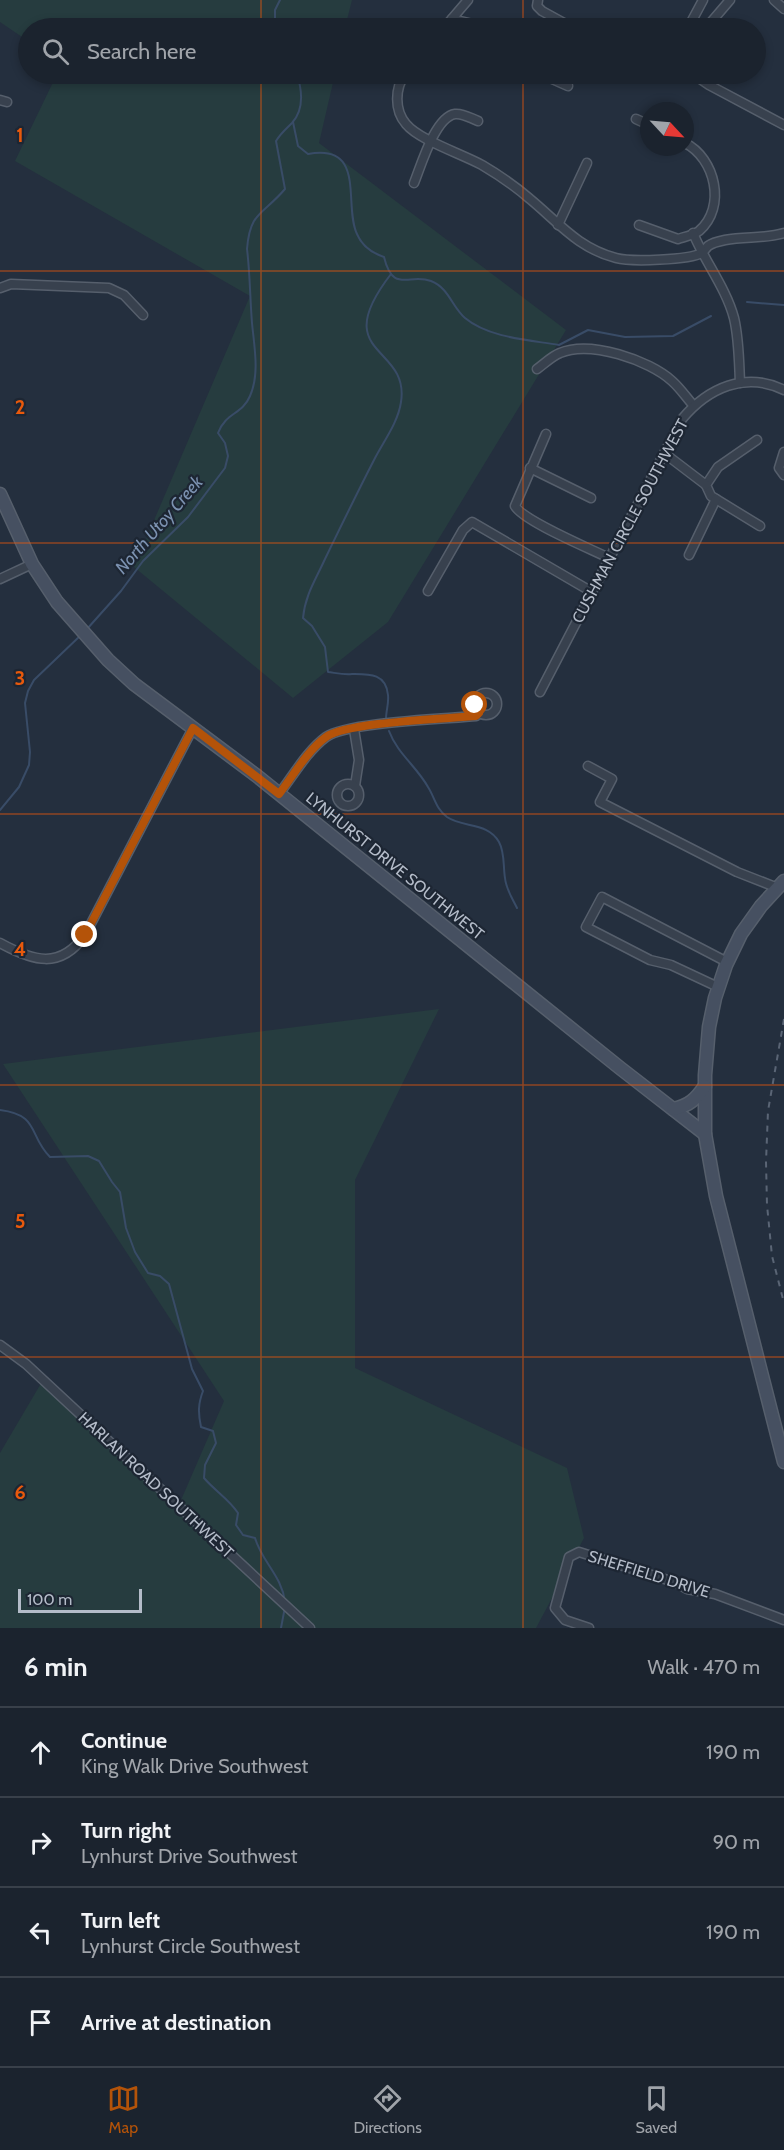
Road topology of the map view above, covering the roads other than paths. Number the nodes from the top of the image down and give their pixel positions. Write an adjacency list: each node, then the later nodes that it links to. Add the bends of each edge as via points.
1 (468, 0): 7 (street)
2 (538, 0): 8 (street, via 537,6)
3 (703, 0): 9 (street)
4 (730, 0): 10 (street)
5 (774, 0): 6 (street)
6 (784, 9)
7 (453, 18)
8 (555, 18)
9 (693, 18)
10 (715, 18)
11 (401, 84): 19 (street, via 398,111 404,123)
12 (564, 84): 14 (street)
13 (708, 84): 18 (street)
14 (568, 86)
15 (636, 119): 17 (street)
16 (478, 121): 19 (street, via 457,113 451,115)
17 (640, 121)
18 (784, 125)
19 (431, 140): 22 (street); 23 (street, via 499,175)
20 (694, 147): 25 (street, via 711,172 716,199 711,215)
21 (586, 163): 23 (street)
22 (414, 183)
23 (558, 225): 27 (street, via 594,250 618,258 645,261)
24 (639, 225): 25 (street, via 678,239)
25 (693, 233): 27 (street)
26 (784, 233): 27 (street, via 724,240)
27 (701, 253): 31 (street, via 733,316 739,343)
28 (0, 288): 29 (street, via 11,284 109,288 123,295)
29 (143, 315)
30 (537, 369): 33 (street, via 559,353 593,348 613,351 671,380)
31 (740, 383): 32 (street, CUSHMAN CIRCLE SOUTHWEST, via 759,382); 33 (street, CUSHMAN CIRCLE SOUTHWEST, via 707,394)
32 (784, 390)
33 (693, 405): 37 (street, CUSHMAN CIRCLE SOUTHWEST)
34 (546, 434): 38 (street)
35 (757, 440): 40 (street, via 718,467)
36 (784, 452): 39 (street, via 779,468)
37 (664, 453): 40 (street); 46 (street, CUSHMAN CIRCLE SOUTHWEST)
38 (530, 468): 42 (street); 46 (street, via 515,506 518,512)
39 (784, 475)
40 (706, 485): 43 (street)
41 (0, 494): 47 (street, LYNHURST DRIVE SOUTHWEST)
42 (591, 498)
43 (716, 499): 44 (street); 45 (street)
44 (760, 526)
45 (689, 555)
46 (609, 558): 50 (street, CUSHMAN CIRCLE SOUTHWEST)
47 (32, 564): 48 (street); 53 (street, LYNHURST DRIVE SOUTHWEST, via 57,602 108,660)
48 (0, 579)
49 (428, 591): 50 (street, via 463,530 472,522)
50 (592, 592): 51 (street, CUSHMAN CIRCLE SOUTHWEST)
51 (540, 692)
52 (479, 713): 54 (street)
53 (193, 728): 57 (street, LYNHURST DRIVE SOUTHWEST); 59 (street, via 79,944 62,956 41,960)
54 (354, 729): 56 (street, via 359,760); 57 (street, via 326,738)
55 (588, 766): 58 (street, via 612,779 600,802 737,872)
56 (355, 786)
57 (279, 794): 63 (street, LYNHURST DRIVE SOUTHWEST)
58 (781, 884): 60 (street, via 741,934)
59 (0, 943)
60 (727, 962): 61 (street); 61 (street, via 602,897 586,927 650,960 671,965)
61 (718, 987): 62 (street, via 709,1027)
62 (705, 1086): 63 (street, via 694,1101); 64 (street)
63 (673, 1109): 64 (street, LYNHURST DRIVE SOUTHWEST)
64 (705, 1134): 66 (street, via 718,1204)
65 (0, 1345): 68 (street, HARLAN ROAD SOUTHWEST, via 27,1364)
66 (784, 1462)
67 (784, 1620): 69 (street, SHEFFIELD DRIVE, via 579,1552 569,1557 555,1608 565,1620)
68 (310, 1628)
69 (589, 1628)

